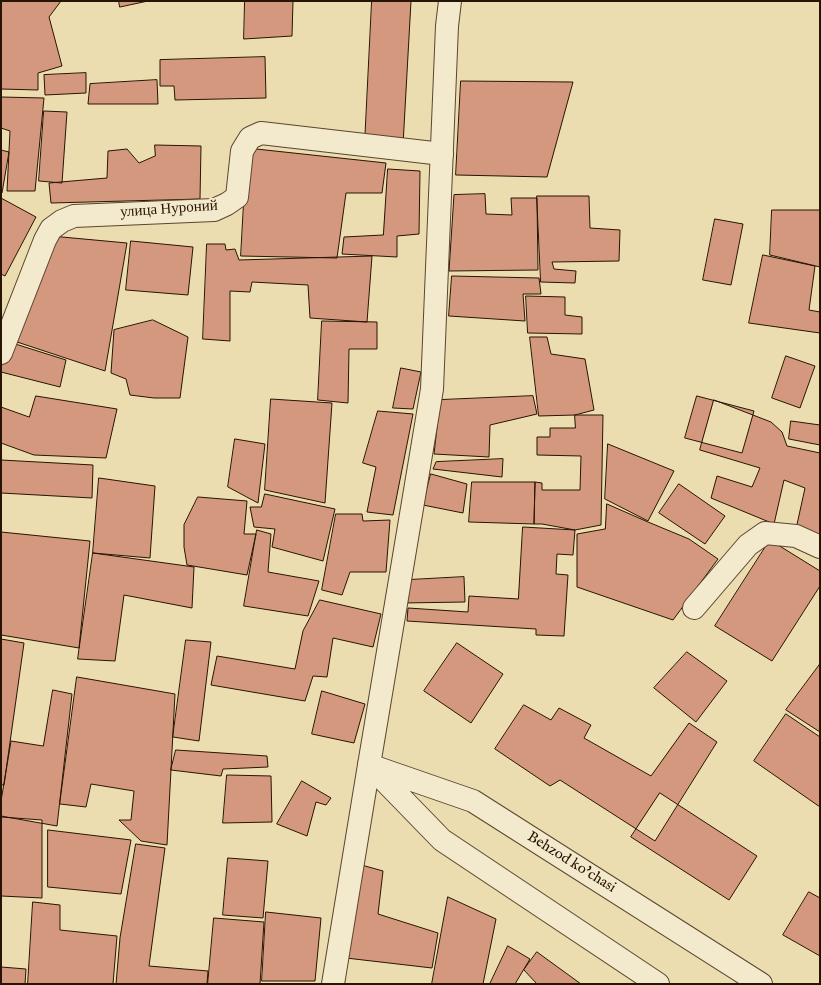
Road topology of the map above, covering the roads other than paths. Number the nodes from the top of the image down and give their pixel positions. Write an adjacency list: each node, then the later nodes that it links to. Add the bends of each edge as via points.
1 (450, 1): 2 (street)
2 (442, 154): 3 (street, улица Нуроний, via 261,133 250,138 242,151 237,197 214,210 74,216 62,221 51,230 45,240); 6 (street, via 432,389)
3 (1, 353)
4 (820, 547): 5 (street, via 796,536 765,533 748,545)
5 (694, 608)
6 (369, 765): 7 (street); 8 (street, via 442,840); 9 (street, Behzod ko'chasi, via 473,801)
7 (333, 984)
8 (658, 984)
9 (761, 984)

